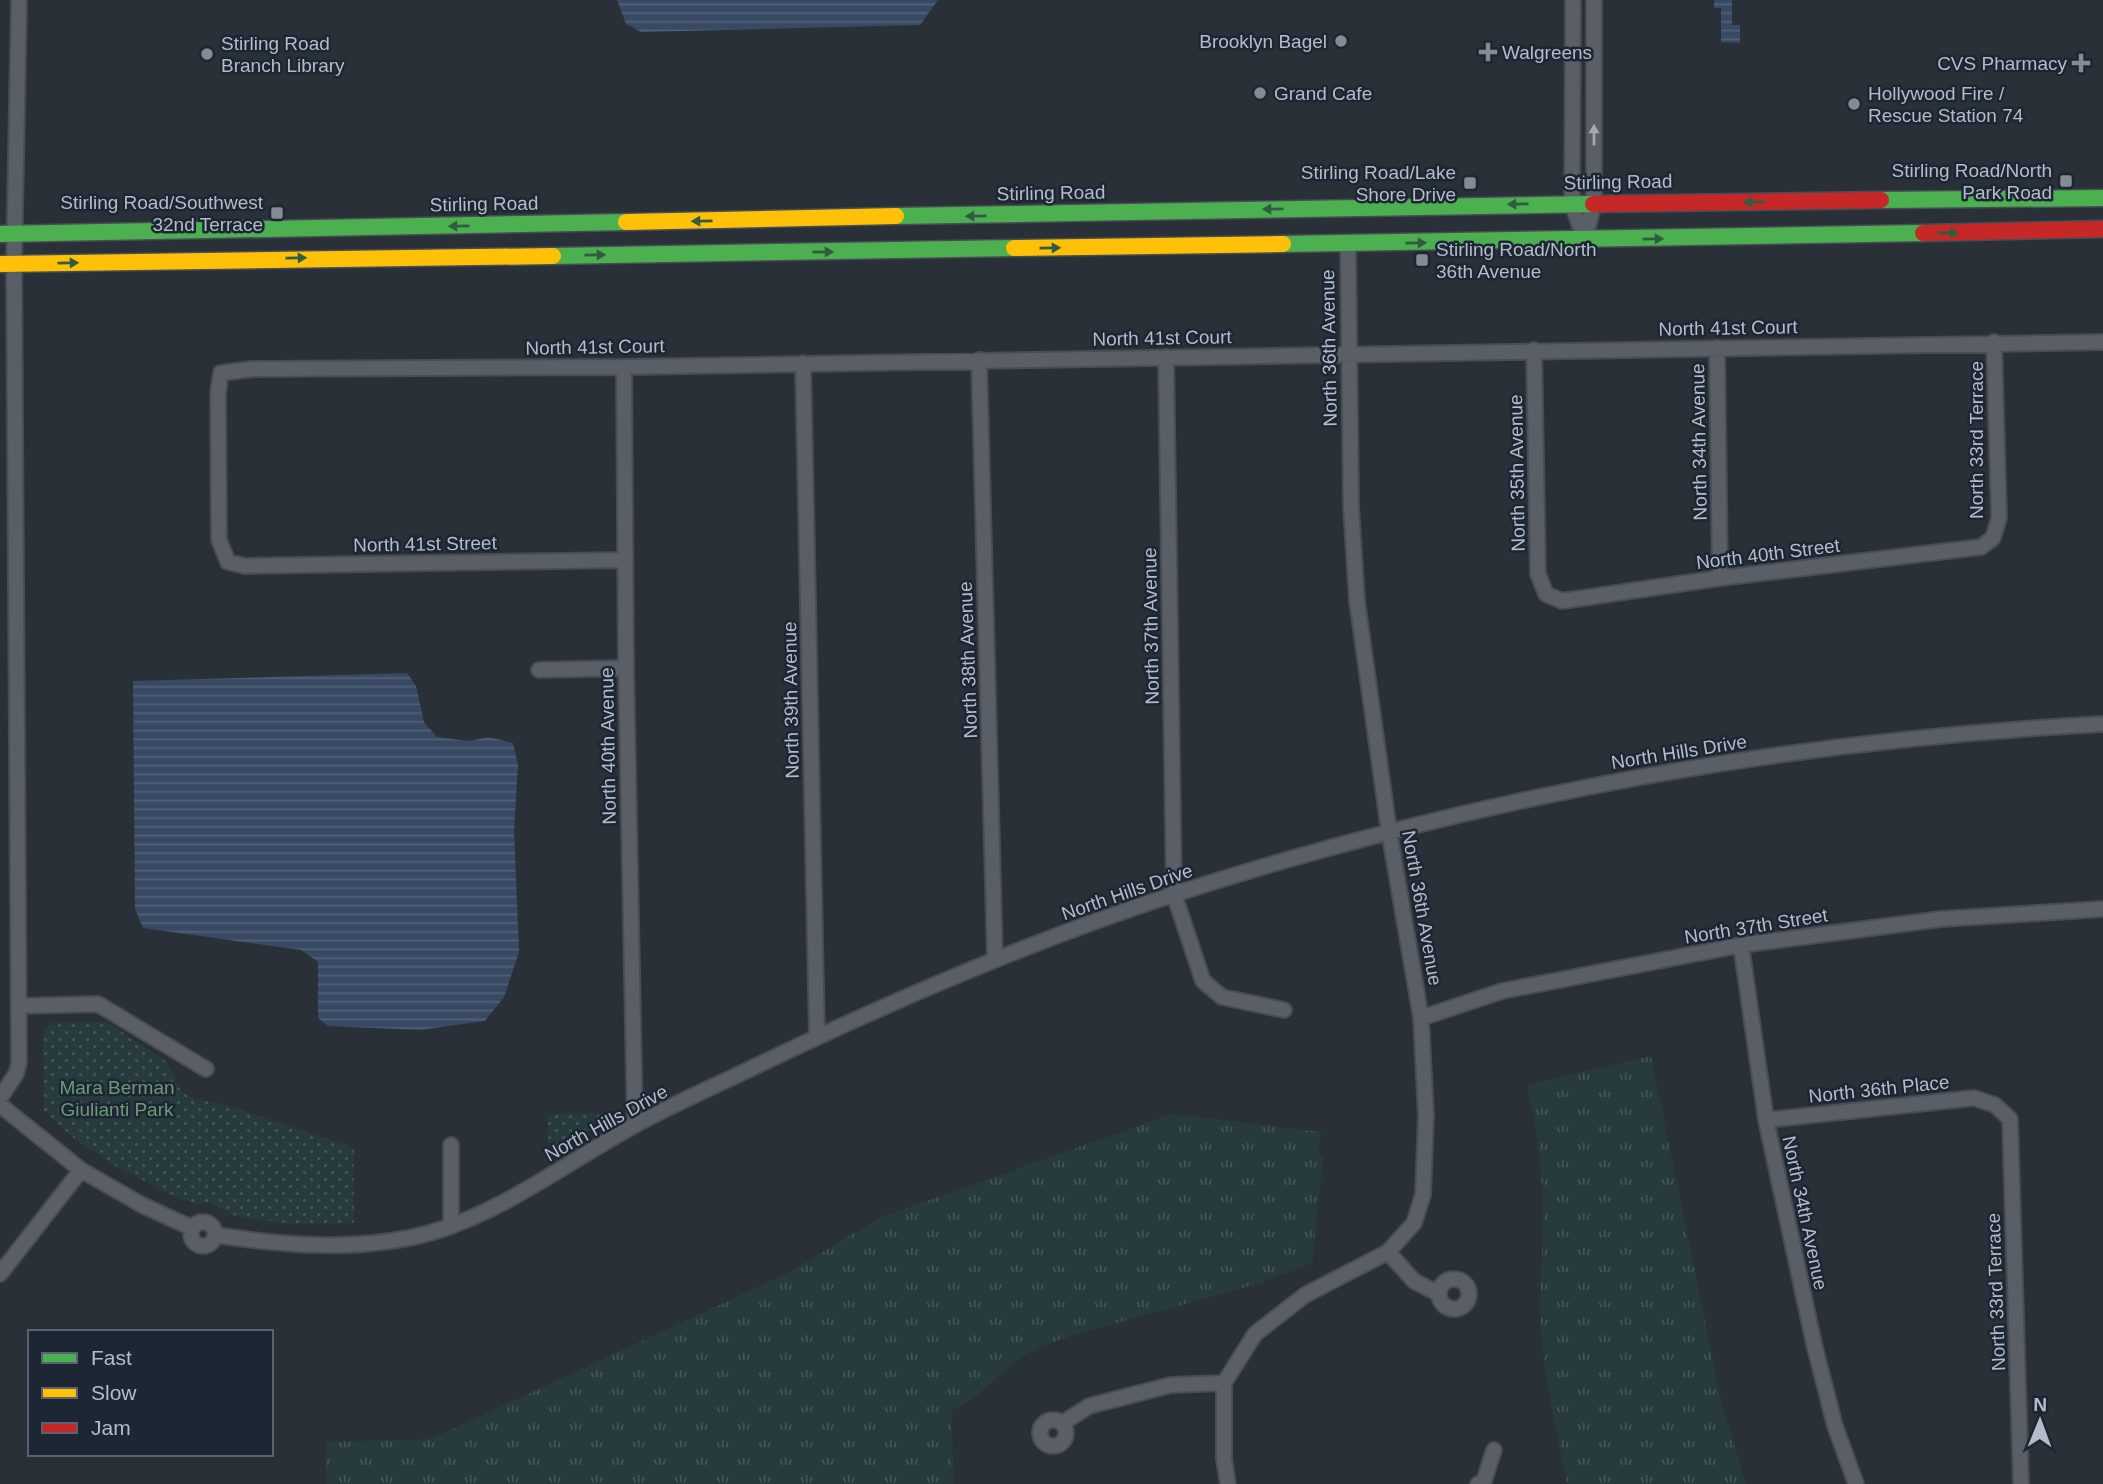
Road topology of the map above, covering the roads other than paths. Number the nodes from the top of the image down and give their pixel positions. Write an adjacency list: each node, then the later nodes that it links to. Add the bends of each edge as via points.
1 (19, 0): 11 (street)
2 (1573, 0): 5 (street)
3 (1594, 0): 6 (street, one-way to 3)
4 (2103, 198): 6 (main road, Stirling Road, one-way to 6)
5 (1572, 204): 6 (main road, Stirling Road); 7 (main road, Stirling Road, one-way to 7); 12 (street)
6 (1594, 204): 12 (street)
7 (1345, 208): 8 (main road, Stirling Road, one-way to 8); 14 (main road, via 1341,216)
8 (758, 220): 9 (main road, Stirling Road, one-way to 9); 13 (main road)
9 (527, 224): 11 (main road, Stirling Road, one-way to 11); 16 (main road)
10 (2103, 229): 12 (main road, one-way to 10)
11 (7, 234): 17 (street)
12 (1584, 240): 15 (main road, one-way to 12)
13 (724, 242): 14 (main road, one-way to 14); 16 (main road, one-way to 13)
14 (1296, 244): 15 (main road)
15 (1348, 244): 22 (street, North 36th Avenue)
16 (527, 256): 17 (main road, one-way to 16)
17 (7, 264): 40 (street)
18 (1994, 342): 19 (street, North 41st Court); 20 (street, North 41st Court); 27 (street, North 33rd Terrace, via 1999,518)
19 (2103, 342)
20 (1717, 348): 21 (street, North 41st Court); 30 (street, North 34th Avenue)
21 (1534, 350): 22 (street, North 41st Court); 31 (street, North 35th Avenue, via 1538,573)
22 (1349, 354): 23 (street, North 41st Court); 35 (street, North 36th Avenue, via 1357,601)
23 (1166, 357): 24 (street, North 41st Court); 36 (street, North 37th Avenue)
24 (979, 360): 25 (street, North 41st Court); 39 (street, North 38th Avenue)
25 (803, 363): 26 (street, North 41st Court); 43 (street, North 39th Avenue)
26 (624, 367): 28 (street, North 40th Avenue); 29 (street, North 41st Court, via 252,369 221,373 219,540)
27 (1993, 538): 30 (street, North 40th Street, via 1981,547)
28 (625, 560): 29 (street, North 41st Street, via 245,566); 32 (street, North 40th Avenue)
29 (228, 562)
30 (1720, 578): 31 (street, North 40th Street, via 1562,601)
31 (1546, 594)
32 (626, 668): 33 (street); 49 (street, North 40th Avenue)
33 (539, 670)
34 (2103, 724): 35 (street, North Hills Drive, via 1818,748 1563,791)
35 (1389, 831): 36 (street, North Hills Drive); 42 (street, North 36th Avenue)
36 (1174, 894): 39 (street, North Hills Drive); 41 (street, North 37th Avenue, via 1203,981 1222,997)
37 (2103, 909): 38 (street, North 37th Street, via 1941,919)
38 (1741, 945): 42 (street, North 37th Street, via 1502,991); 48 (street, North 34th Avenue)
39 (995, 958): 43 (street, North Hills Drive)
40 (19, 1006): 44 (street, via 98,1004); 45 (street, via 19,1063)
41 (1283, 1010)
42 (1421, 1018): 53 (street, North 36th Avenue, via 1426,1116 1423,1195 1415,1223)
43 (817, 1037): 49 (street, North Hills Drive)
44 (206, 1069)
45 (0, 1098)
46 (0, 1105): 51 (street)
47 (1995, 1105): 48 (street, North 36th Place, via 1975,1098); 62 (street, North 33rd Terrace, via 2010,1119)
48 (1766, 1120): 61 (street, North 34th Avenue, via 1814,1344)
49 (635, 1125): 52 (street, North Hills Drive, via 505,1201)
50 (451, 1145): 52 (street)
51 (81, 1170): 52 (street, North Hills Drive, via 192,1228 206,1222 216,1235 302,1245 342,1244 395,1241); 54 (street)
52 (451, 1226)
53 (1388, 1252): 55 (street, via 1414,1281); 56 (street, North 36th Avenue, via 1305,1295 1255,1334)
54 (0, 1274)
55 (1439, 1294)
56 (1224, 1383): 57 (street, via 1171,1385 1089,1406); 59 (street)
57 (1063, 1423)
58 (1494, 1450): 60 (street, via 1484,1481)
59 (1228, 1484)
60 (1478, 1484)
61 (1856, 1484)
62 (2021, 1484)

